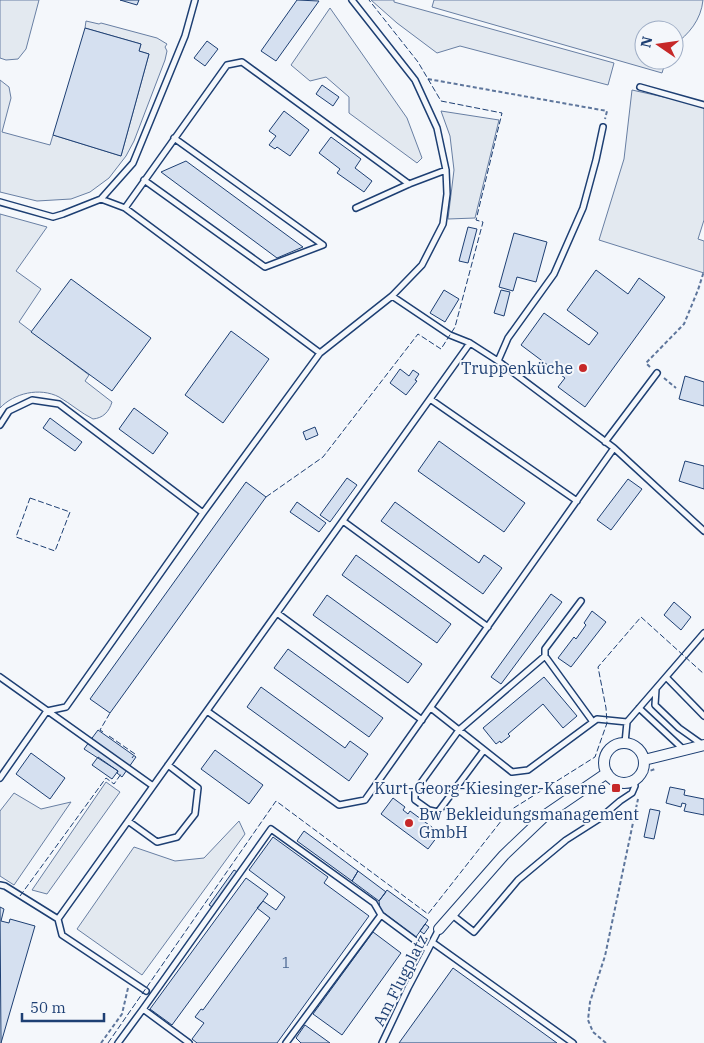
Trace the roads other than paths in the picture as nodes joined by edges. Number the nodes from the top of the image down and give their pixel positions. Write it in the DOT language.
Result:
graph roads {
  1 [pos="196,0"];
  2 [pos="352,0"];
  3 [pos="640,87"];
  4 [pos="704,105"];
  5 [pos="603,127"];
  6 [pos="174,138"];
  7 [pos="446,170"];
  8 [pos="144,180"];
  9 [pos="409,184"];
  10 [pos="102,199"];
  11 [pos="0,202"];
  12 [pos="125,208"];
  13 [pos="356,208"];
  14 [pos="392,296"];
  15 [pos="470,343"];
  16 [pos="320,353"];
  17 [pos="498,361"];
  18 [pos="657,373"];
  19 [pos="430,400"];
  20 [pos="0,425"];
  21 [pos="605,442"];
  22 [pos="614,448"];
  23 [pos="577,501"];
  24 [pos="203,514"];
  25 [pos="343,521"];
  26 [pos="704,531"];
  27 [pos="581,601"];
  28 [pos="277,613"];
  29 [pos="488,627"];
  30 [pos="704,633"];
  31 [pos="545,656"];
  32 [pos="666,676"];
  33 [pos="0,677"];
  34 [pos="656,689"];
  35 [pos="430,708"];
  36 [pos="639,708"];
  37 [pos="47,711"];
  38 [pos="207,711"];
  39 [pos="704,716"];
  40 [pos="422,720"];
  41 [pos="592,722"];
  42 [pos="627,722"];
  43 [pos="459,730"];
  44 [pos="625,743"];
  45 [pos="704,745"];
  46 [pos="484,750"];
  47 [pos="684,750"];
  48 [pos="644,760"];
  49 [pos="168,765"];
  50 [pos="607,773"];
  51 [pos="0,778"];
  52 [pos="634,783"];
  53 [pos="153,786"];
  54 [pos="128,821"];
  55 [pos="0,885"];
  56 [pos="451,914"];
  57 [pos="380,915"];
  58 [pos="58,919"];
  59 [pos="439,929"];
  60 [pos="432,942"];
  61 [pos="428,950"];
  62 [pos="146,991"];
  63 [pos="143,1009"];
  64 [pos="118,1043"];
  65 [pos="189,1043"];
  66 [pos="286,1043"];
  67 [pos="382,1043"];
  68 [pos="573,1043"];
  1 -- 10 [label="lane"];
  2 -- 7 [label="lane"];
  3 -- 4 [label="lane"];
  5 -- 17 [label="lane"];
  6 -- 8 [label="lane"];
  6 -- 8 [label="lane"];
  6 -- 9 [label="lane"];
  7 -- 9 [label="lane"];
  7 -- 14 [label="lane"];
  8 -- 12 [label="lane"];
  9 -- 13 [label="lane"];
  10 -- 11 [label="lane"];
  10 -- 12 [label="lane"];
  12 -- 16 [label="lane"];
  14 -- 15 [label="lane"];
  14 -- 16 [label="lane"];
  15 -- 17 [label="lane"];
  15 -- 19 [label="lane"];
  16 -- 24 [label="lane"];
  17 -- 21 [label="lane"];
  18 -- 21 [label="lane"];
  19 -- 23 [label="lane"];
  19 -- 25 [label="lane"];
  20 -- 24 [label="lane"];
  21 -- 22 [label="lane"];
  22 -- 23 [label="lane"];
  22 -- 26 [label="lane"];
  23 -- 29 [label="lane"];
  24 -- 37 [label="lane"];
  25 -- 28 [label="lane"];
  25 -- 29 [label="lane"];
  27 -- 31 [label="lane"];
  28 -- 38 [label="lane"];
  28 -- 40 [label="lane"];
  29 -- 35 [label="lane"];
  30 -- 32 [label="lane"];
  31 -- 41 [label="lane"];
  31 -- 43 [label="lane"];
  32 -- 34 [label="lane"];
  32 -- 39 [label="lane"];
  33 -- 37 [label="lane"];
  34 -- 36 [label="lane"];
  34 -- 45 [label="lane"];
  35 -- 40 [label="lane"];
  35 -- 43 [label="lane"];
  36 -- 42 [label="lane"];
  36 -- 47 [label="lane"];
  37 -- 51 [label="lane"];
  37 -- 53 [label="lane"];
  38 -- 40 [label="lane"];
  38 -- 49 [label="lane"];
  41 -- 42 [label="lane"];
  41 -- 46 [label="lane"];
  42 -- 44 [label="lane"];
  43 -- 46 [label="lane"];
  43 -- 46 [label="lane"];
  44 -- 48 [label="street"];
  44 -- 50 [label="street"];
  45 -- 47 [label="street"];
  47 -- 48 [label="street"];
  48 -- 52 [label="street"];
  49 -- 53 [label="lane"];
  49 -- 54 [label="lane"];
  50 -- 52 [label="street"];
  50 -- 56 [label="street"];
  52 -- 56 [label="lane"];
  53 -- 54 [label="lane"];
  54 -- 58 [label="lane"];
  55 -- 58 [label="lane"];
  56 -- 59 [label="street"];
  57 -- 61 [label="lane"];
  57 -- 63 [label="lane"];
  57 -- 66 [label="lane"];
  58 -- 62 [label="lane"];
  59 -- 60 [label="lane, Am Flugplatz"];
  60 -- 61 [label="lane, Am Flugplatz"];
  60 -- 68 [label="lane"];
  61 -- 67 [label="lane, Am Flugplatz"];
  63 -- 64 [label="lane"];
  63 -- 65 [label="lane"];
}
